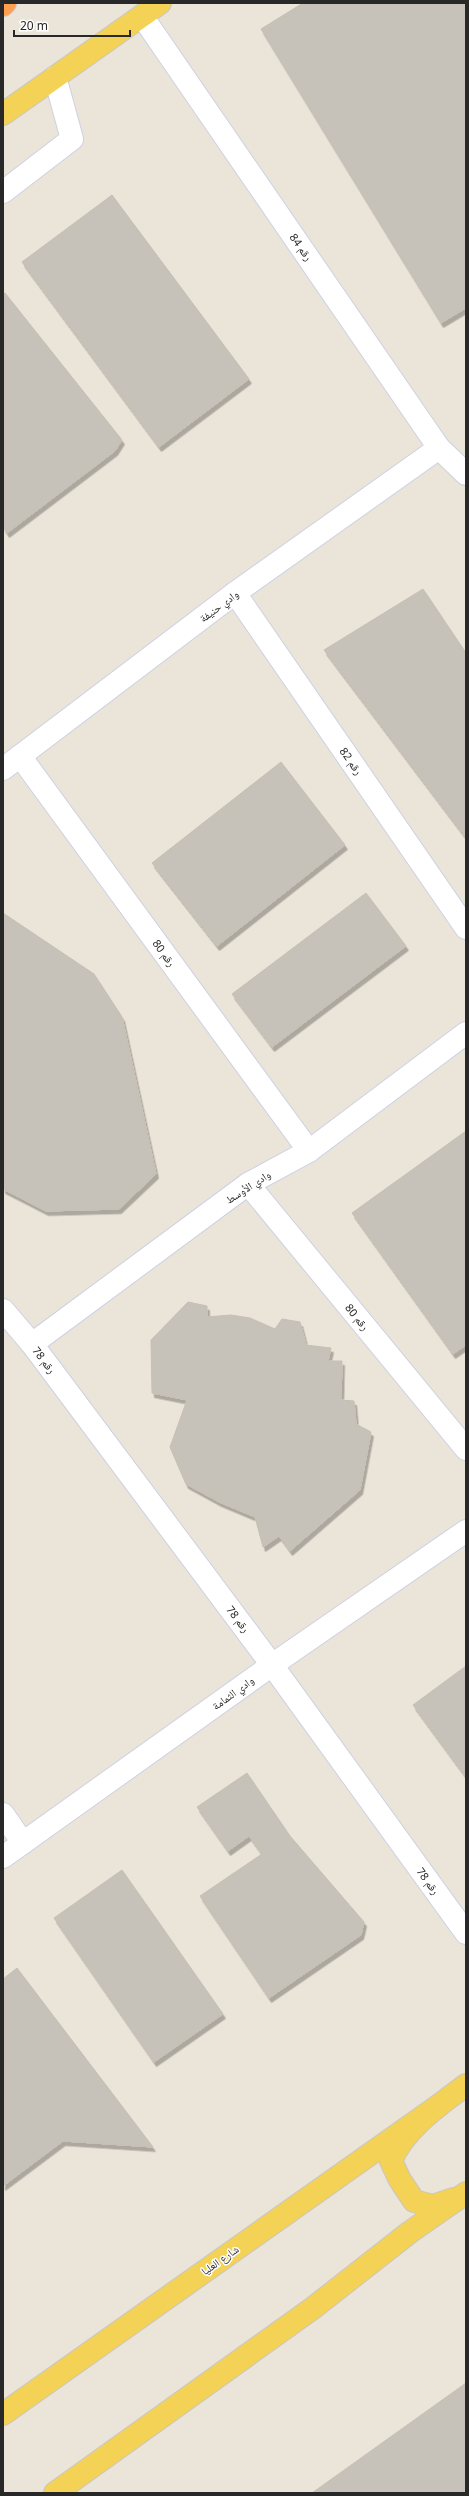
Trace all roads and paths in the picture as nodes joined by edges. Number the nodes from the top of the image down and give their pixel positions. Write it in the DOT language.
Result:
graph roads {
  1 [pos="6,3"];
  2 [pos="160,3"];
  3 [pos="3,5"];
  4 [pos="142,16"];
  5 [pos="55,77"];
  6 [pos="3,114"];
  7 [pos="3,192"];
  8 [pos="439,448"];
  9 [pos="466,474"];
  10 [pos="235,593"];
  11 [pos="12,762"];
  12 [pos="466,928"];
  13 [pos="465,1036"];
  14 [pos="308,1151"];
  15 [pos="248,1184"];
  16 [pos="3,1310"];
  17 [pos="32,1344"];
  18 [pos="466,1449"];
  19 [pos="466,1531"];
  20 [pos="272,1665"];
  21 [pos="3,1814"];
  22 [pos="24,1843"];
  23 [pos="3,1858"];
  24 [pos="466,1933"];
  25 [pos="466,2085"];
  26 [pos="438,2106"];
  27 [pos="464,2195"];
  28 [pos="3,2414"];
  29 [pos="55,2493"];
  1 -- 3 [label="highway"];
  2 -- 4 [label="main road"];
  4 -- 5 [label="main road"];
  4 -- 8 [label="street, رقم 84"];
  5 -- 6 [label="main road"];
  5 -- 7 [label="street"];
  8 -- 9 [label="street, رقم 84"];
  8 -- 10 [label="street, وادي حنيفة"];
  10 -- 11 [label="street, وادي حنيفة"];
  10 -- 12 [label="street, رقم 82"];
  11 -- 14 [label="street, رقم 80"];
  13 -- 14 [label="street, وادي الأوسط"];
  14 -- 15 [label="street, وادي الأوسط"];
  15 -- 17 [label="street, وادي الأوسط"];
  15 -- 18 [label="street, رقم 80"];
  16 -- 17 [label="street, رقم 78"];
  17 -- 20 [label="street, رقم 78"];
  19 -- 20 [label="street, وادي الثمامة"];
  20 -- 22 [label="street, وادي الثمامة"];
  20 -- 24 [label="street, رقم 78"];
  21 -- 22 [label="street"];
  22 -- 23 [label="street, وادي الثمامة"];
  25 -- 26 [label="main road, شارع العليا"];
  26 -- 27 [label="main road, شارع العليا"];
  26 -- 28 [label="main road, شارع العليا"];
  27 -- 29 [label="main road"];
}
